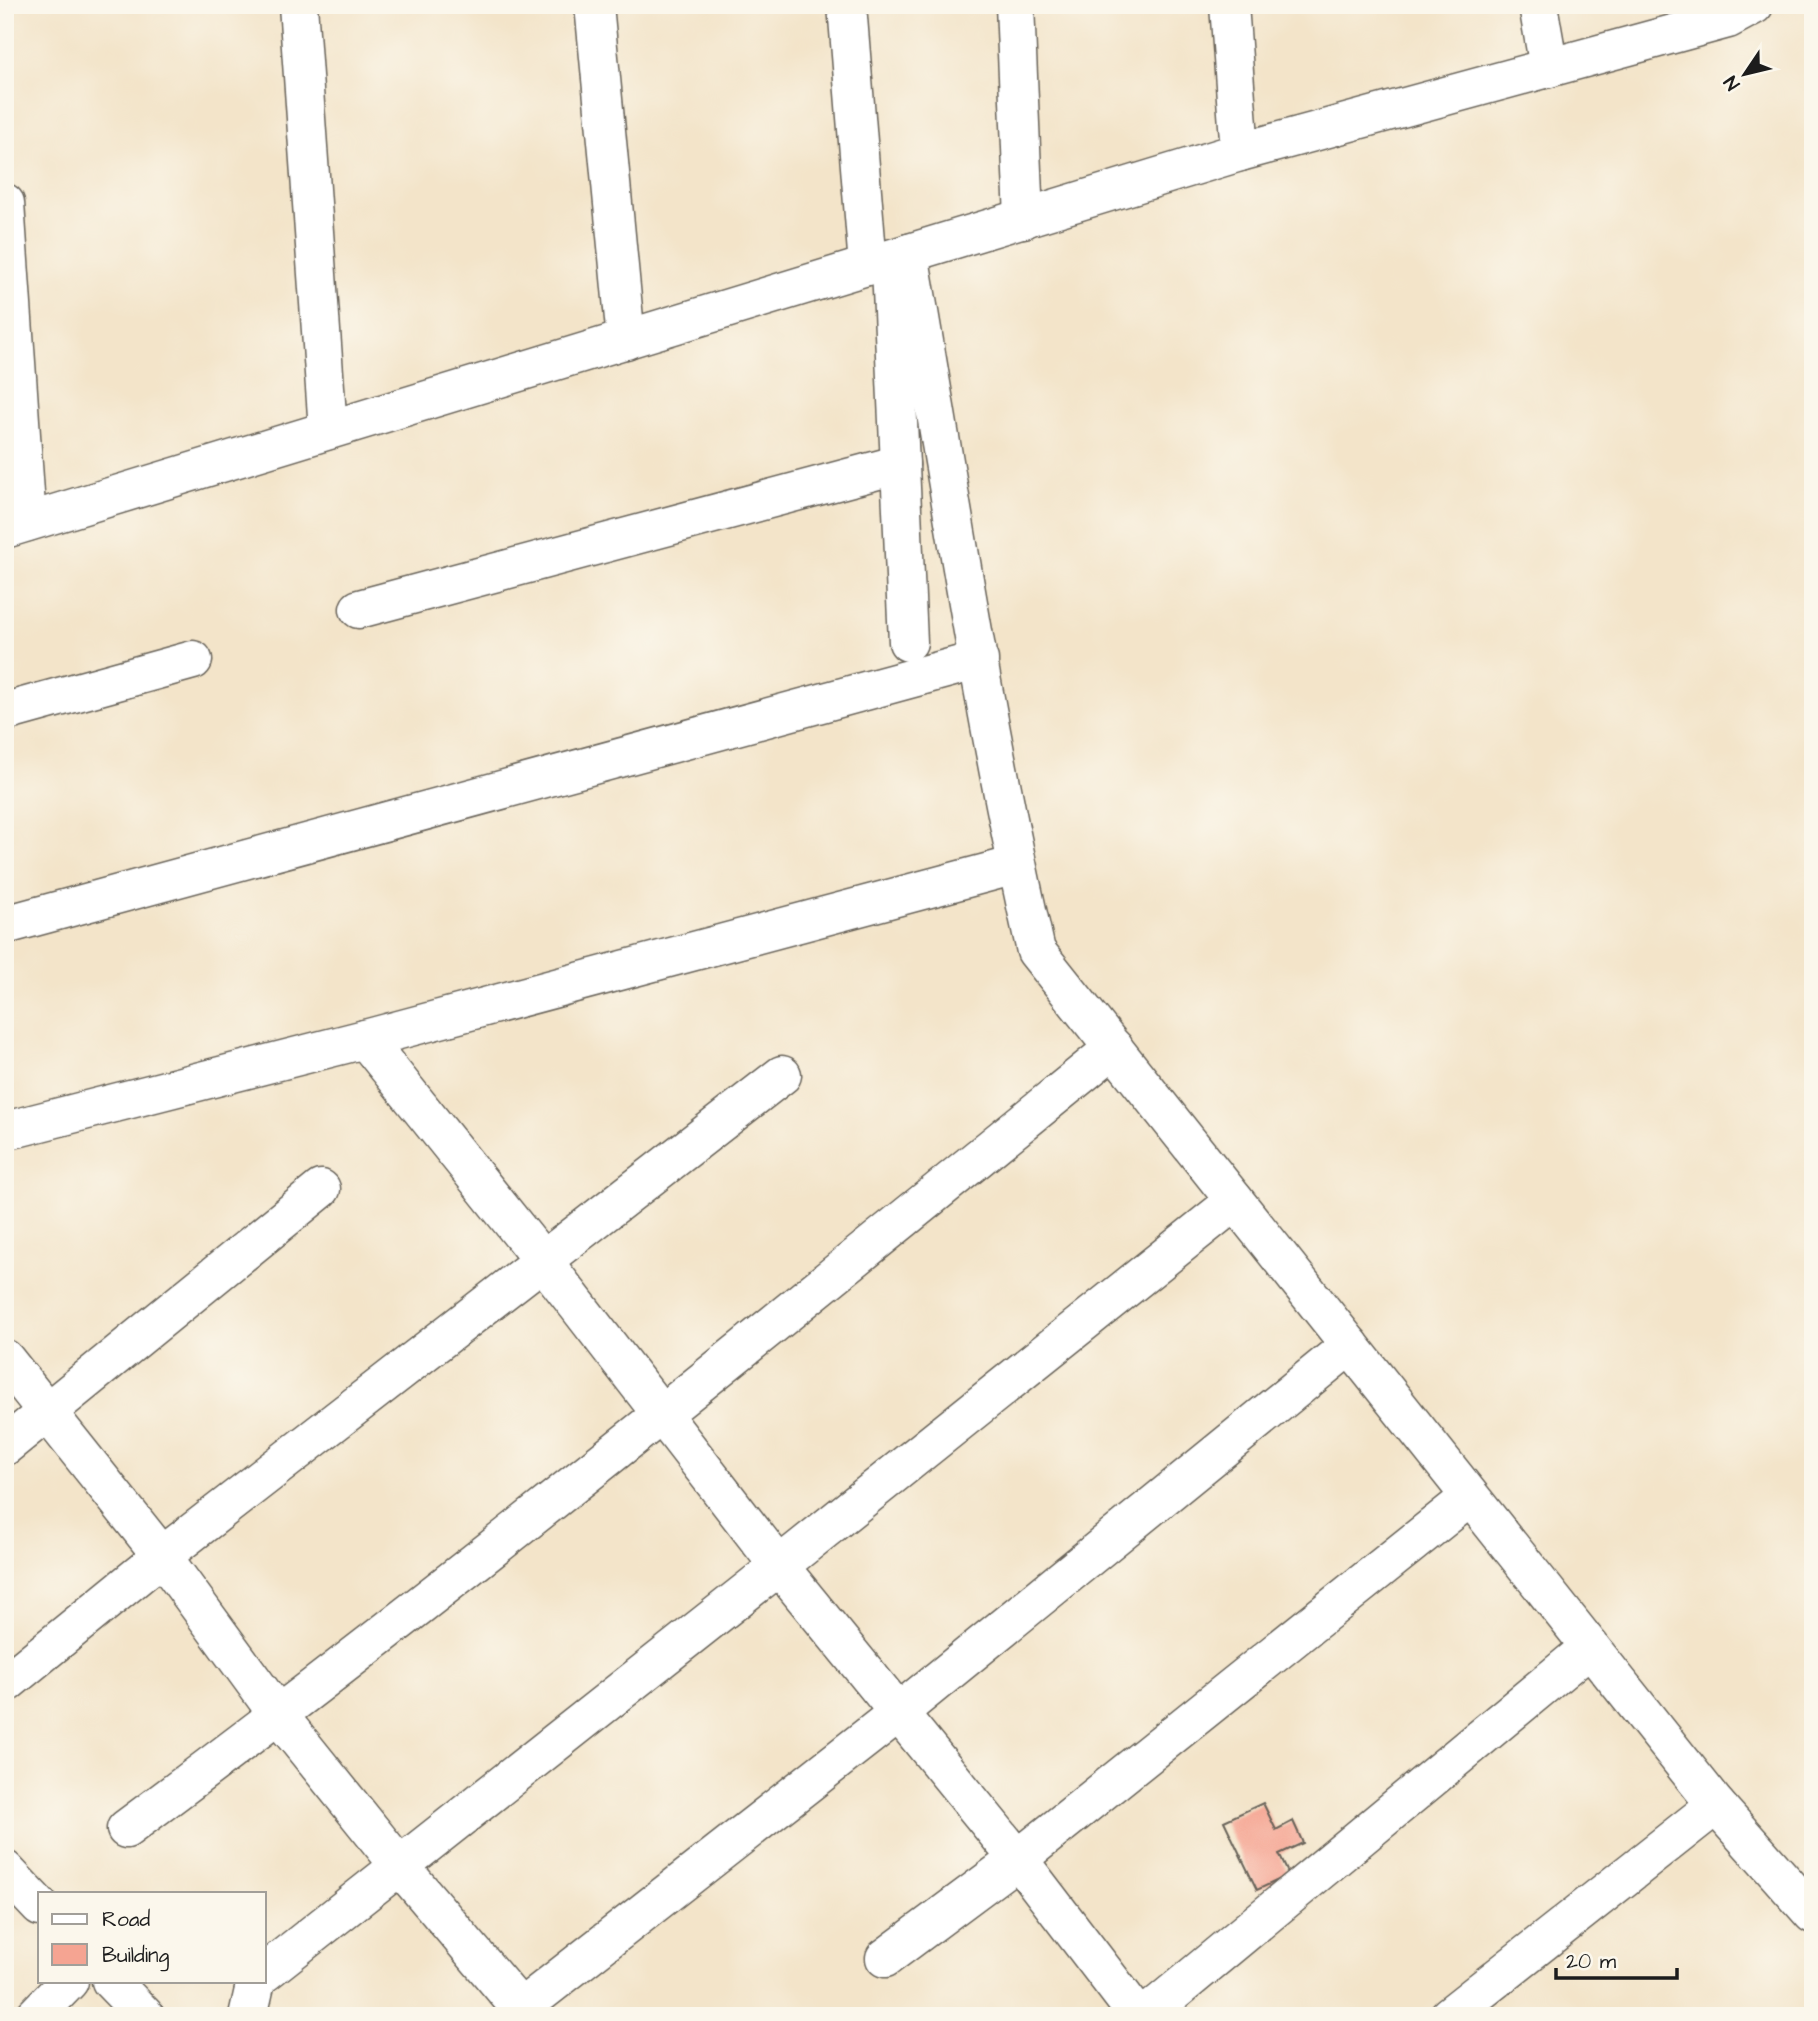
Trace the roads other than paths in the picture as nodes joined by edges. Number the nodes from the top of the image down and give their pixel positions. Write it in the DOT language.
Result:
graph roads {
  1 [pos="298,5"];
  2 [pos="594,5"];
  3 [pos="847,5"];
  4 [pos="1015,5"];
  5 [pos="1229,5"];
  6 [pos="1538,5"];
  7 [pos="1754,5"];
  8 [pos="1549,68"];
  9 [pos="1240,152"];
  10 [pos="5,204"];
  11 [pos="1024,219"];
  12 [pos="890,259"];
  13 [pos="626,340"];
  14 [pos="328,430"];
  15 [pos="900,464"];
  16 [pos="16,526"];
  17 [pos="359,609"];
  18 [pos="908,642"];
  19 [pos="193,660"];
  20 [pos="979,660"];
  21 [pos="5,712"];
  22 [pos="1016,865"];
  23 [pos="5,925"];
  24 [pos="365,1039"];
  25 [pos="1114,1048"];
  26 [pos="782,1075"];
  27 [pos="5,1131"];
  28 [pos="321,1189"];
  29 [pos="1235,1201"];
  30 [pos="543,1261"];
  31 [pos="1350,1345"];
  32 [pos="5,1359"];
  33 [pos="48,1414"];
  34 [pos="663,1415"];
  35 [pos="5,1447"];
  36 [pos="1470,1497"];
  37 [pos="162,1556"];
  38 [pos="779,1566"];
  39 [pos="1590,1647"];
  40 [pos="5,1684"];
  41 [pos="898,1713"];
  42 [pos="279,1716"];
  43 [pos="1716,1805"];
  44 [pos="127,1829"];
  45 [pos="1018,1860"];
  46 [pos="399,1865"];
  47 [pos="5,1870"];
  48 [pos="38,1905"];
  49 [pos="1813,1914"];
  50 [pos="885,1958"];
  51 [pos="266,1971"];
  52 [pos="68,1982"];
  53 [pos="112,1982"];
  54 [pos="256,1982"];
  55 [pos="524,2012"];
  56 [pos="35,2016"];
  57 [pos="145,2016"];
  58 [pos="248,2016"];
  59 [pos="1138,2016"];
  60 [pos="1145,2016"];
  61 [pos="1449,2016"];
  1 -- 14 [label="street"];
  2 -- 13 [label="street"];
  3 -- 12 [label="street"];
  4 -- 11 [label="street"];
  5 -- 9 [label="street"];
  6 -- 8 [label="street"];
  7 -- 8 [label="street"];
  8 -- 9 [label="street"];
  9 -- 11 [label="street"];
  10 -- 16 [label="street"];
  11 -- 12 [label="street"];
  12 -- 13 [label="street"];
  12 -- 15 [label="street"];
  12 -- 20 [label="street"];
  13 -- 14 [label="street"];
  14 -- 16 [label="street"];
  15 -- 17 [label="street"];
  15 -- 18 [label="street"];
  19 -- 21 [label="street"];
  20 -- 22 [label="street"];
  20 -- 23 [label="street"];
  22 -- 24 [label="street"];
  22 -- 25 [label="street"];
  24 -- 27 [label="street"];
  24 -- 30 [label="street"];
  25 -- 29 [label="street"];
  25 -- 34 [label="street"];
  26 -- 30 [label="street"];
  28 -- 33 [label="street"];
  29 -- 31 [label="street"];
  29 -- 38 [label="street"];
  30 -- 34 [label="street"];
  30 -- 37 [label="street"];
  31 -- 36 [label="street"];
  31 -- 41 [label="street"];
  32 -- 33 [label="street"];
  33 -- 35 [label="street"];
  33 -- 37 [label="street"];
  34 -- 38 [label="street"];
  34 -- 42 [label="street"];
  36 -- 39 [label="street"];
  36 -- 45 [label="street"];
  37 -- 40 [label="street"];
  37 -- 42 [label="street"];
  38 -- 41 [label="street"];
  38 -- 46 [label="street"];
  39 -- 43 [label="street"];
  39 -- 60 [label="street"];
  41 -- 45 [label="street"];
  41 -- 55 [label="street"];
  42 -- 44 [label="street"];
  42 -- 46 [label="street"];
  43 -- 49 [label="street"];
  43 -- 61 [label="street"];
  45 -- 50 [label="street"];
  45 -- 59 [label="street"];
  46 -- 51 [label="street"];
  46 -- 55 [label="street"];
  47 -- 48 [label="street"];
  52 -- 56 [label="street"];
  53 -- 57 [label="street"];
  54 -- 58 [label="street"];
}
